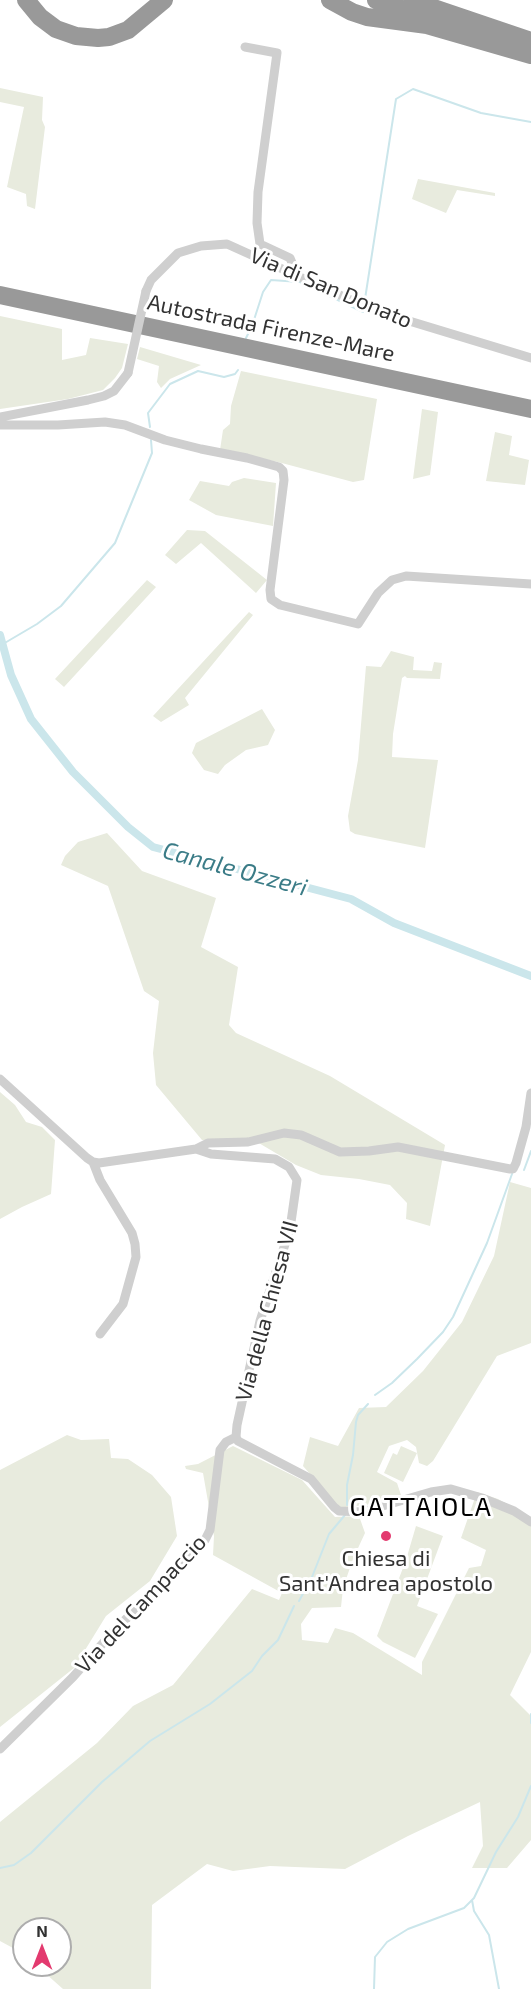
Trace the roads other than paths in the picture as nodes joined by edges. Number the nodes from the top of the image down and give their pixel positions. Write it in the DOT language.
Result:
graph roads {
  1 [pos="26,0"];
  2 [pos="38,0"];
  3 [pos="144,0"];
  4 [pos="164,0"];
  5 [pos="330,0"];
  6 [pos="376,0"];
  7 [pos="409,0"];
  8 [pos="531,41"];
  9 [pos="245,46"];
  10 [pos="531,55"];
  11 [pos="297,275"];
  12 [pos="0,295"];
  13 [pos="0,306"];
  14 [pos="531,358"];
  15 [pos="531,409"];
  16 [pos="0,417"];
  17 [pos="531,420"];
  18 [pos="0,424"];
  19 [pos="531,584"];
  20 [pos="0,1079"];
  21 [pos="531,1093"];
  22 [pos="196,1149"];
  23 [pos="93,1162"];
  24 [pos="100,1334"];
  25 [pos="236,1437"];
  26 [pos="531,1522"];
  27 [pos="0,1749"];
  1 -- 4 [label="highway"];
  2 -- 3 [label="highway"];
  5 -- 10 [label="highway"];
  6 -- 10 [label="highway"];
  7 -- 8 [label="highway"];
  9 -- 11 [label="street"];
  11 -- 14 [label="street, Via di San Donato"];
  11 -- 16 [label="street, Via di San Donato, bridge"];
  12 -- 15 [label="highway, Autostrada Firenze-Mare"];
  13 -- 17 [label="highway, Autostrada Firenze-Mare"];
  18 -- 19 [label="street"];
  20 -- 23 [label="street"];
  21 -- 22 [label="street"];
  22 -- 23 [label="street"];
  22 -- 25 [label="street, Via della Chiesa VII"];
  23 -- 24 [label="street"];
  25 -- 26 [label="street"];
  25 -- 27 [label="street, Via del Campaccio"];
}
